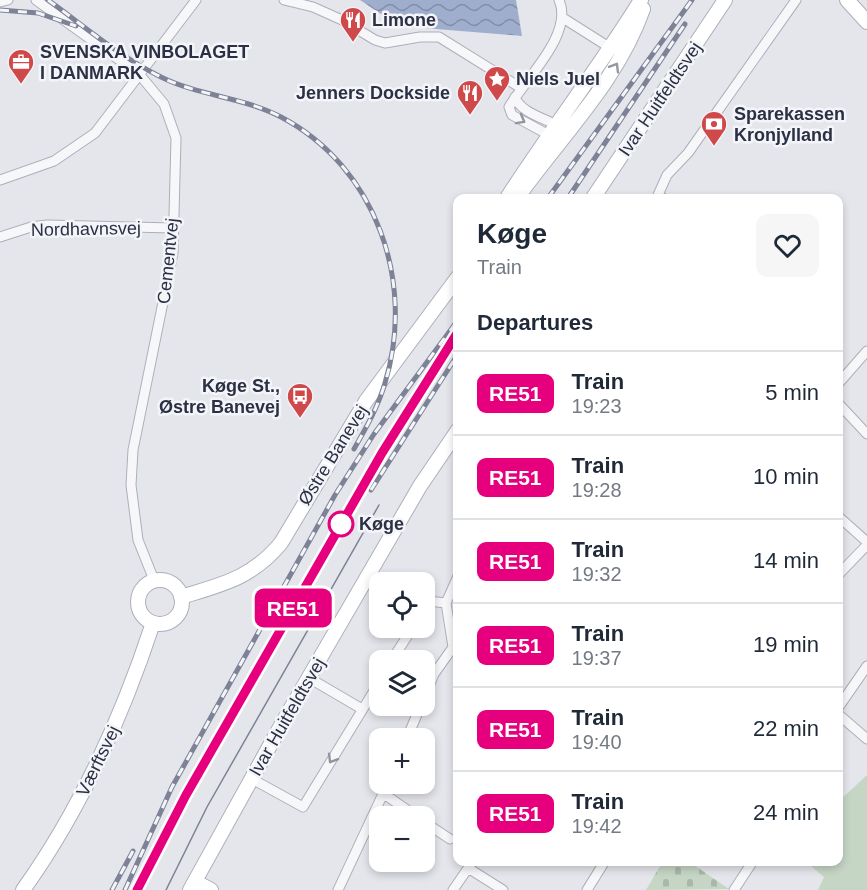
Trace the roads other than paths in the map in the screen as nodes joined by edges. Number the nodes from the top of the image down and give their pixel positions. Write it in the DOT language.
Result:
graph roads {
  1 [pos="8,0"];
  2 [pos="36,0"];
  3 [pos="195,0"];
  4 [pos="284,0"];
  5 [pos="559,0"];
  6 [pos="642,0"];
  7 [pos="646,0"];
  8 [pos="725,0"];
  9 [pos="796,0"];
  10 [pos="847,0"];
  11 [pos="0,2"];
  12 [pos="563,18"];
  13 [pos="867,22"];
  14 [pos="612,49"];
  15 [pos="139,74"];
  16 [pos="521,88"];
  17 [pos="558,133"];
  18 [pos="0,180"];
  19 [pos="510,194"];
  20 [pos="520,194"];
  21 [pos="596,194"];
  22 [pos="660,194"];
  23 [pos="173,228"];
  24 [pos="0,237"];
  25 [pos="453,284"];
  26 [pos="867,351"];
  27 [pos="843,378"];
  28 [pos="843,408"];
  29 [pos="867,434"];
  30 [pos="453,437"];
  31 [pos="843,521"];
  32 [pos="867,544"];
  33 [pos="843,570"];
  34 [pos="154,580"];
  35 [pos="453,586"];
  36 [pos="181,597"];
  37 [pos="435,602"];
  38 [pos="446,603"];
  39 [pos="153,623"];
  40 [pos="453,635"];
  41 [pos="453,647"];
  42 [pos="867,666"];
  43 [pos="435,673"];
  44 [pos="309,678"];
  45 [pos="369,698"];
  46 [pos="843,701"];
  47 [pos="362,709"];
  48 [pos="843,718"];
  49 [pos="867,739"];
  50 [pos="252,779"];
  51 [pos="384,794"];
  52 [pos="401,806"];
  53 [pos="435,829"];
  54 [pos="450,839"];
  55 [pos="470,866"];
  56 [pos="472,866"];
  57 [pos="602,866"];
  58 [pos="750,866"];
  59 [pos="193,887"];
  60 [pos="22,890"];
  61 [pos="211,890"];
  62 [pos="338,890"];
  63 [pos="453,890"];
  64 [pos="503,890"];
  65 [pos="587,890"];
  66 [pos="734,890"];
  1 -- 11 [label="street"];
  2 -- 15 [label="street, Cementvej"];
  3 -- 15 [label="street"];
  4 -- 16 [label="street"];
  5 -- 12 [label="street"];
  6 -- 14 [label="street"];
  17 -- 7 [label="street, one-way"];
  8 -- 21 [label="street, Ivar Huitfeldtsvej"];
  9 -- 22 [label="street"];
  10 -- 13 [label="street"];
  12 -- 14 [label="street"];
  12 -- 16 [label="street"];
  14 -- 17 [label="street"];
  15 -- 18 [label="street"];
  15 -- 23 [label="street, Cementvej"];
  16 -- 17 [label="street"];
  17 -- 19 [label="street"];
  17 -- 20 [label="street"];
  23 -- 24 [label="street, Nordhavnsvej"];
  23 -- 34 [label="street, Cementvej"];
  25 -- 36 [label="street, Østre Banevej"];
  26 -- 27 [label="street"];
  28 -- 29 [label="street"];
  30 -- 44 [label="street, Ivar Huitfeldtsvej"];
  31 -- 32 [label="street"];
  32 -- 33 [label="street"];
  34 -- 36 [label="street"];
  34 -- 39 [label="street"];
  35 -- 38 [label="street"];
  36 -- 39 [label="street"];
  37 -- 38 [label="street"];
  38 -- 40 [label="street"];
  39 -- 60 [label="street, Værftsvej"];
  41 -- 43 [label="street"];
  42 -- 46 [label="street"];
  44 -- 47 [label="street"];
  44 -- 50 [label="street, Ivar Huitfeldtsvej"];
  45 -- 47 [label="street"];
  47 -- 50 [label="street, one-way"];
  48 -- 49 [label="street"];
  50 -- 59 [label="street, Ivar Huitfeldtsvej"];
  51 -- 52 [label="street"];
  51 -- 62 [label="street"];
  53 -- 54 [label="street"];
  55 -- 63 [label="street"];
  56 -- 64 [label="street"];
  57 -- 65 [label="street"];
  58 -- 66 [label="street"];
  59 -- 61 [label="street"];
}
